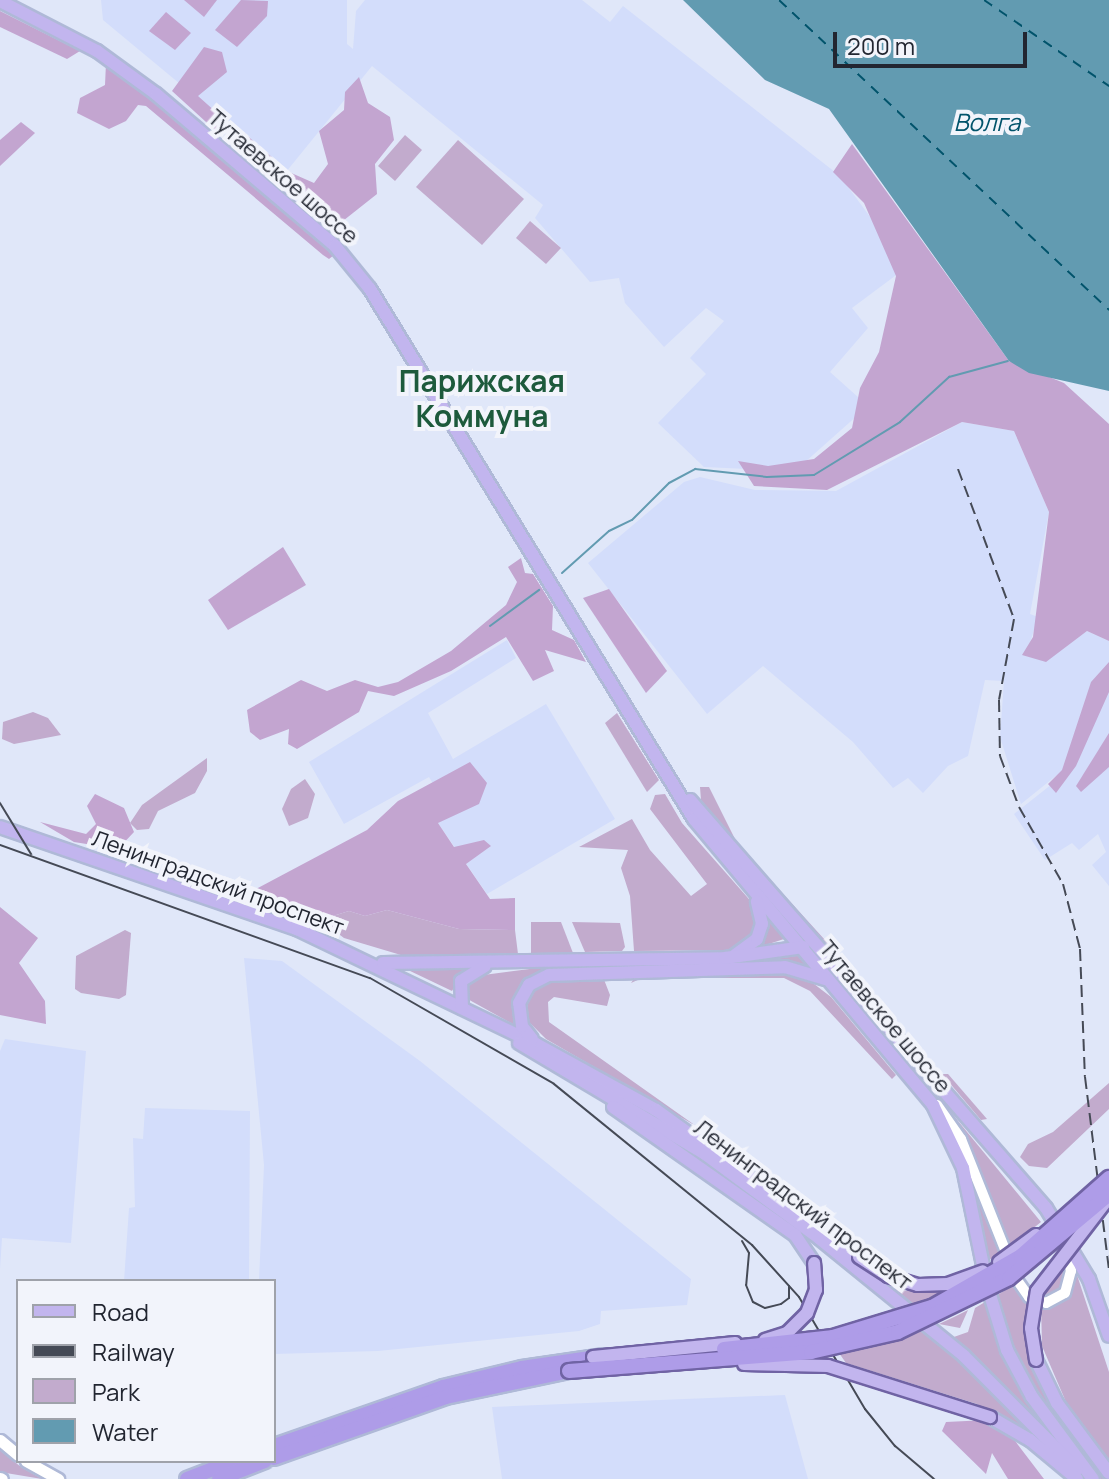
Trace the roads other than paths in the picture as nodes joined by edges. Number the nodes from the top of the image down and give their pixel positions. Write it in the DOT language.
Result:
graph roads {
  1 [pos="0,1"];
  2 [pos="684,796"];
  3 [pos="0,827"];
  4 [pos="755,896"];
  5 [pos="799,946"];
  6 [pos="725,958"];
  7 [pos="826,959"];
  8 [pos="368,961"];
  9 [pos="490,964"];
  10 [pos="622,965"];
  11 [pos="560,967"];
  12 [pos="828,980"];
  13 [pos="462,1008"];
  14 [pos="536,1044"];
  15 [pos="545,1059"];
  16 [pos="925,1091"];
  17 [pos="1109,1178"];
  18 [pos="1109,1196"];
  19 [pos="1088,1199"];
  20 [pos="1055,1220"];
  21 [pos="1109,1336"];
  22 [pos="593,1357"];
  23 [pos="569,1371"];
  24 [pos="0,1440"];
  25 [pos="16,1453"];
  26 [pos="276,1455"];
  27 [pos="276,1455"];
  28 [pos="30,1463"];
  29 [pos="231,1463"];
  30 [pos="252,1463"];
  31 [pos="263,1463"];
  32 [pos="1109,1473"];
  33 [pos="214,1475"];
  34 [pos="58,1479"];
  35 [pos="177,1479"];
  36 [pos="187,1479"];
  37 [pos="237,1479"];
  38 [pos="1077,1479"];
  39 [pos="1085,1479"];
  40 [pos="1093,1479"];
  1 -- 2 [label="main road, Тутаевское шоссе"];
  2 -- 4 [label="main road, Тутаевское шоссе"];
  2 -- 7 [label="main road, Тутаевское шоссе"];
  3 -- 8 [label="main road, Ленинградский проспект"];
  4 -- 5 [label="main road, Тутаевское шоссе"];
  4 -- 6 [label="main road"];
  5 -- 6 [label="main road"];
  5 -- 7 [label="main road"];
  5 -- 12 [label="main road, Тутаевское шоссе"];
  6 -- 10 [label="main road"];
  7 -- 20 [label="main road, Тутаевское шоссе"];
  8 -- 9 [label="main road"];
  8 -- 13 [label="main road, Ленинградский проспект"];
  9 -- 11 [label="main road"];
  9 -- 13 [label="main road"];
  10 -- 11 [label="main road"];
  10 -- 12 [label="main road"];
  11 -- 14 [label="main road"];
  12 -- 16 [label="main road, Тутаевское шоссе"];
  13 -- 14 [label="main road, Ленинградский проспект"];
  13 -- 15 [label="main road, Ленинградский проспект"];
  14 -- 19 [label="main road, Ленинградский проспект, bridge"];
  15 -- 22 [label="main road, bridge"];
  15 -- 39 [label="main road, Ленинградский проспект"];
  16 -- 20 [label="street"];
  16 -- 40 [label="main road, Тутаевское шоссе"];
  17 -- 19 [label="highway, bridge"];
  18 -- 23 [label="highway, bridge"];
  18 -- 32 [label="main road, bridge"];
  19 -- 22 [label="highway, bridge"];
  20 -- 21 [label="main road, Тутаевское шоссе"];
  22 -- 27 [label="highway"];
  23 -- 26 [label="highway"];
  23 -- 38 [label="main road, bridge"];
  24 -- 25 [label="main road"];
  28 -- 34 [label="main road"];
  29 -- 33 [label="highway"];
  30 -- 33 [label="highway"];
  31 -- 37 [label="main road"];
  33 -- 35 [label="main road"];
  33 -- 36 [label="highway"];
}
